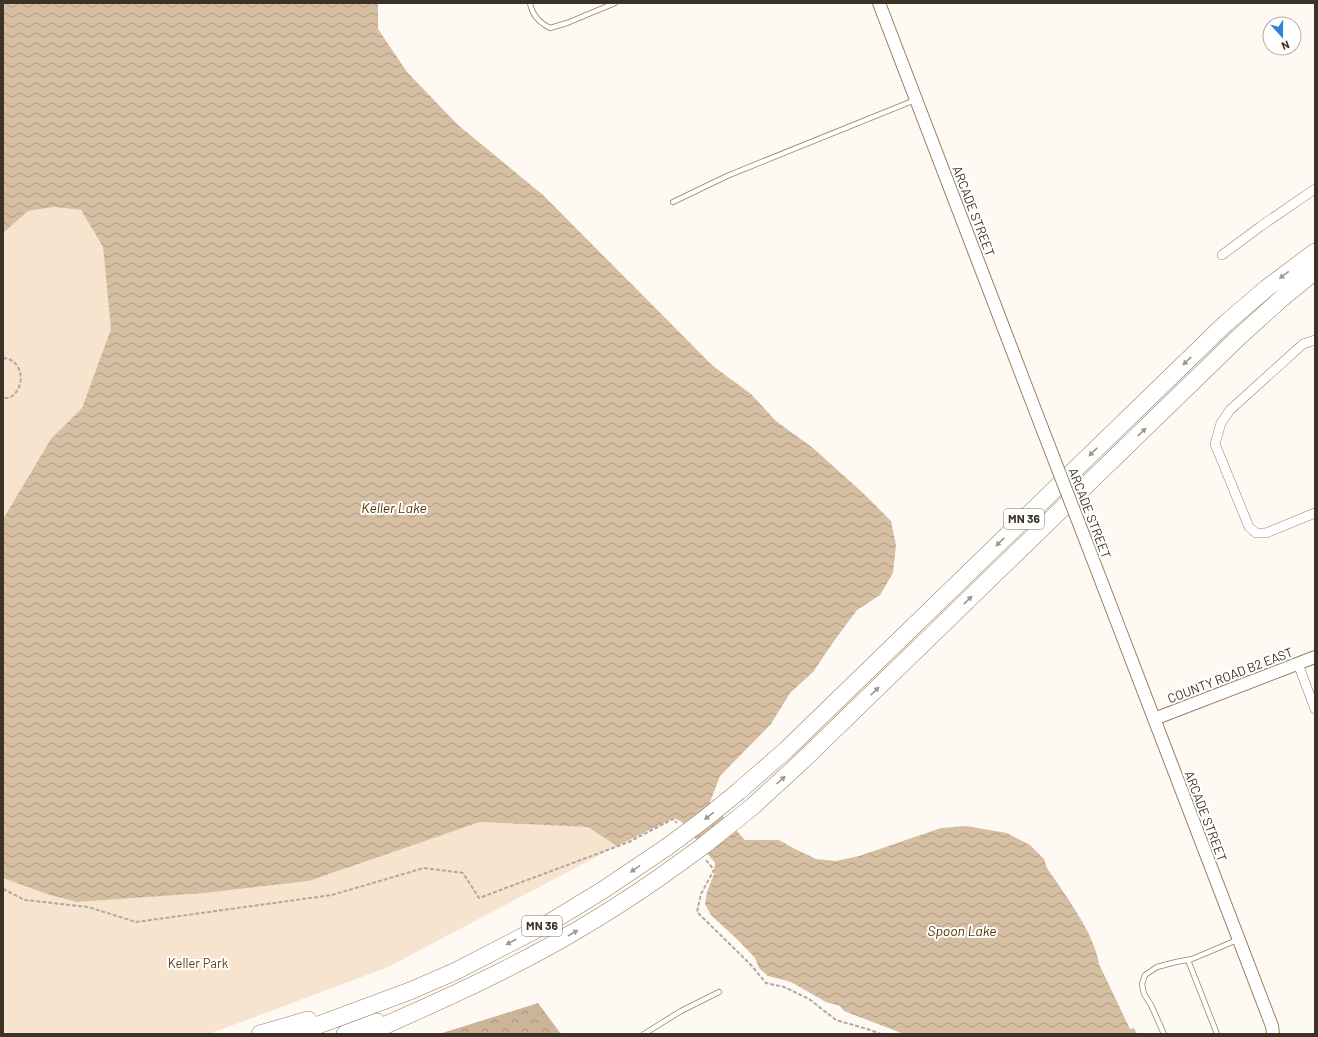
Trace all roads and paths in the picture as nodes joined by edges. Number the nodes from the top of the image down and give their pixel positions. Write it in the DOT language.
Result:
graph roads {
  1 [pos="530,3"];
  2 [pos="615,3"];
  3 [pos="879,3"];
  4 [pos="916,100"];
  5 [pos="1315,189"];
  6 [pos="673,202"];
  7 [pos="1315,252"];
  8 [pos="1222,254"];
  9 [pos="1315,271"];
  10 [pos="1315,340"];
  11 [pos="3,358"];
  12 [pos="3,398"];
  13 [pos="1315,514"];
  14 [pos="1315,658"];
  15 [pos="1298,664"];
  16 [pos="1315,709"];
  17 [pos="1154,719"];
  18 [pos="678,824"];
  19 [pos="714,870"];
  20 [pos="3,889"];
  21 [pos="1239,939"];
  22 [pos="1188,960"];
  23 [pos="489,978"];
  24 [pos="410,991"];
  25 [pos="720,992"];
  26 [pos="260,1034"];
  27 [pos="294,1034"];
  28 [pos="345,1034"];
  29 [pos="366,1034"];
  30 [pos="644,1034"];
  31 [pos="881,1034"];
  32 [pos="1164,1034"];
  33 [pos="1217,1034"];
  34 [pos="1273,1034"];
  1 -- 2 [label="lane"];
  3 -- 4 [label="street, ARCADE STREET"];
  4 -- 6 [label="lane"];
  4 -- 17 [label="street, ARCADE STREET, bridge"];
  5 -- 8 [label="street"];
  7 -- 24 [label="highway, MN 36, one-way, bridge"];
  23 -- 9 [label="highway, MN 36, one-way, bridge"];
  10 -- 13 [label="street"];
  11 -- 12 [label="path"];
  14 -- 15 [label="street, COUNTY ROAD B2 EAST"];
  15 -- 16 [label="street"];
  15 -- 17 [label="street, COUNTY ROAD B2 EAST"];
  17 -- 21 [label="street, ARCADE STREET"];
  18 -- 20 [label="path"];
  19 -- 31 [label="path"];
  21 -- 22 [label="lane"];
  21 -- 34 [label="street, ARCADE STREET"];
  22 -- 32 [label="lane"];
  22 -- 33 [label="lane"];
  23 -- 28 [label="highway, MN 36"];
  23 -- 29 [label="highway"];
  24 -- 26 [label="highway"];
  24 -- 27 [label="highway, MN 36"];
  25 -- 30 [label="lane"];
}
